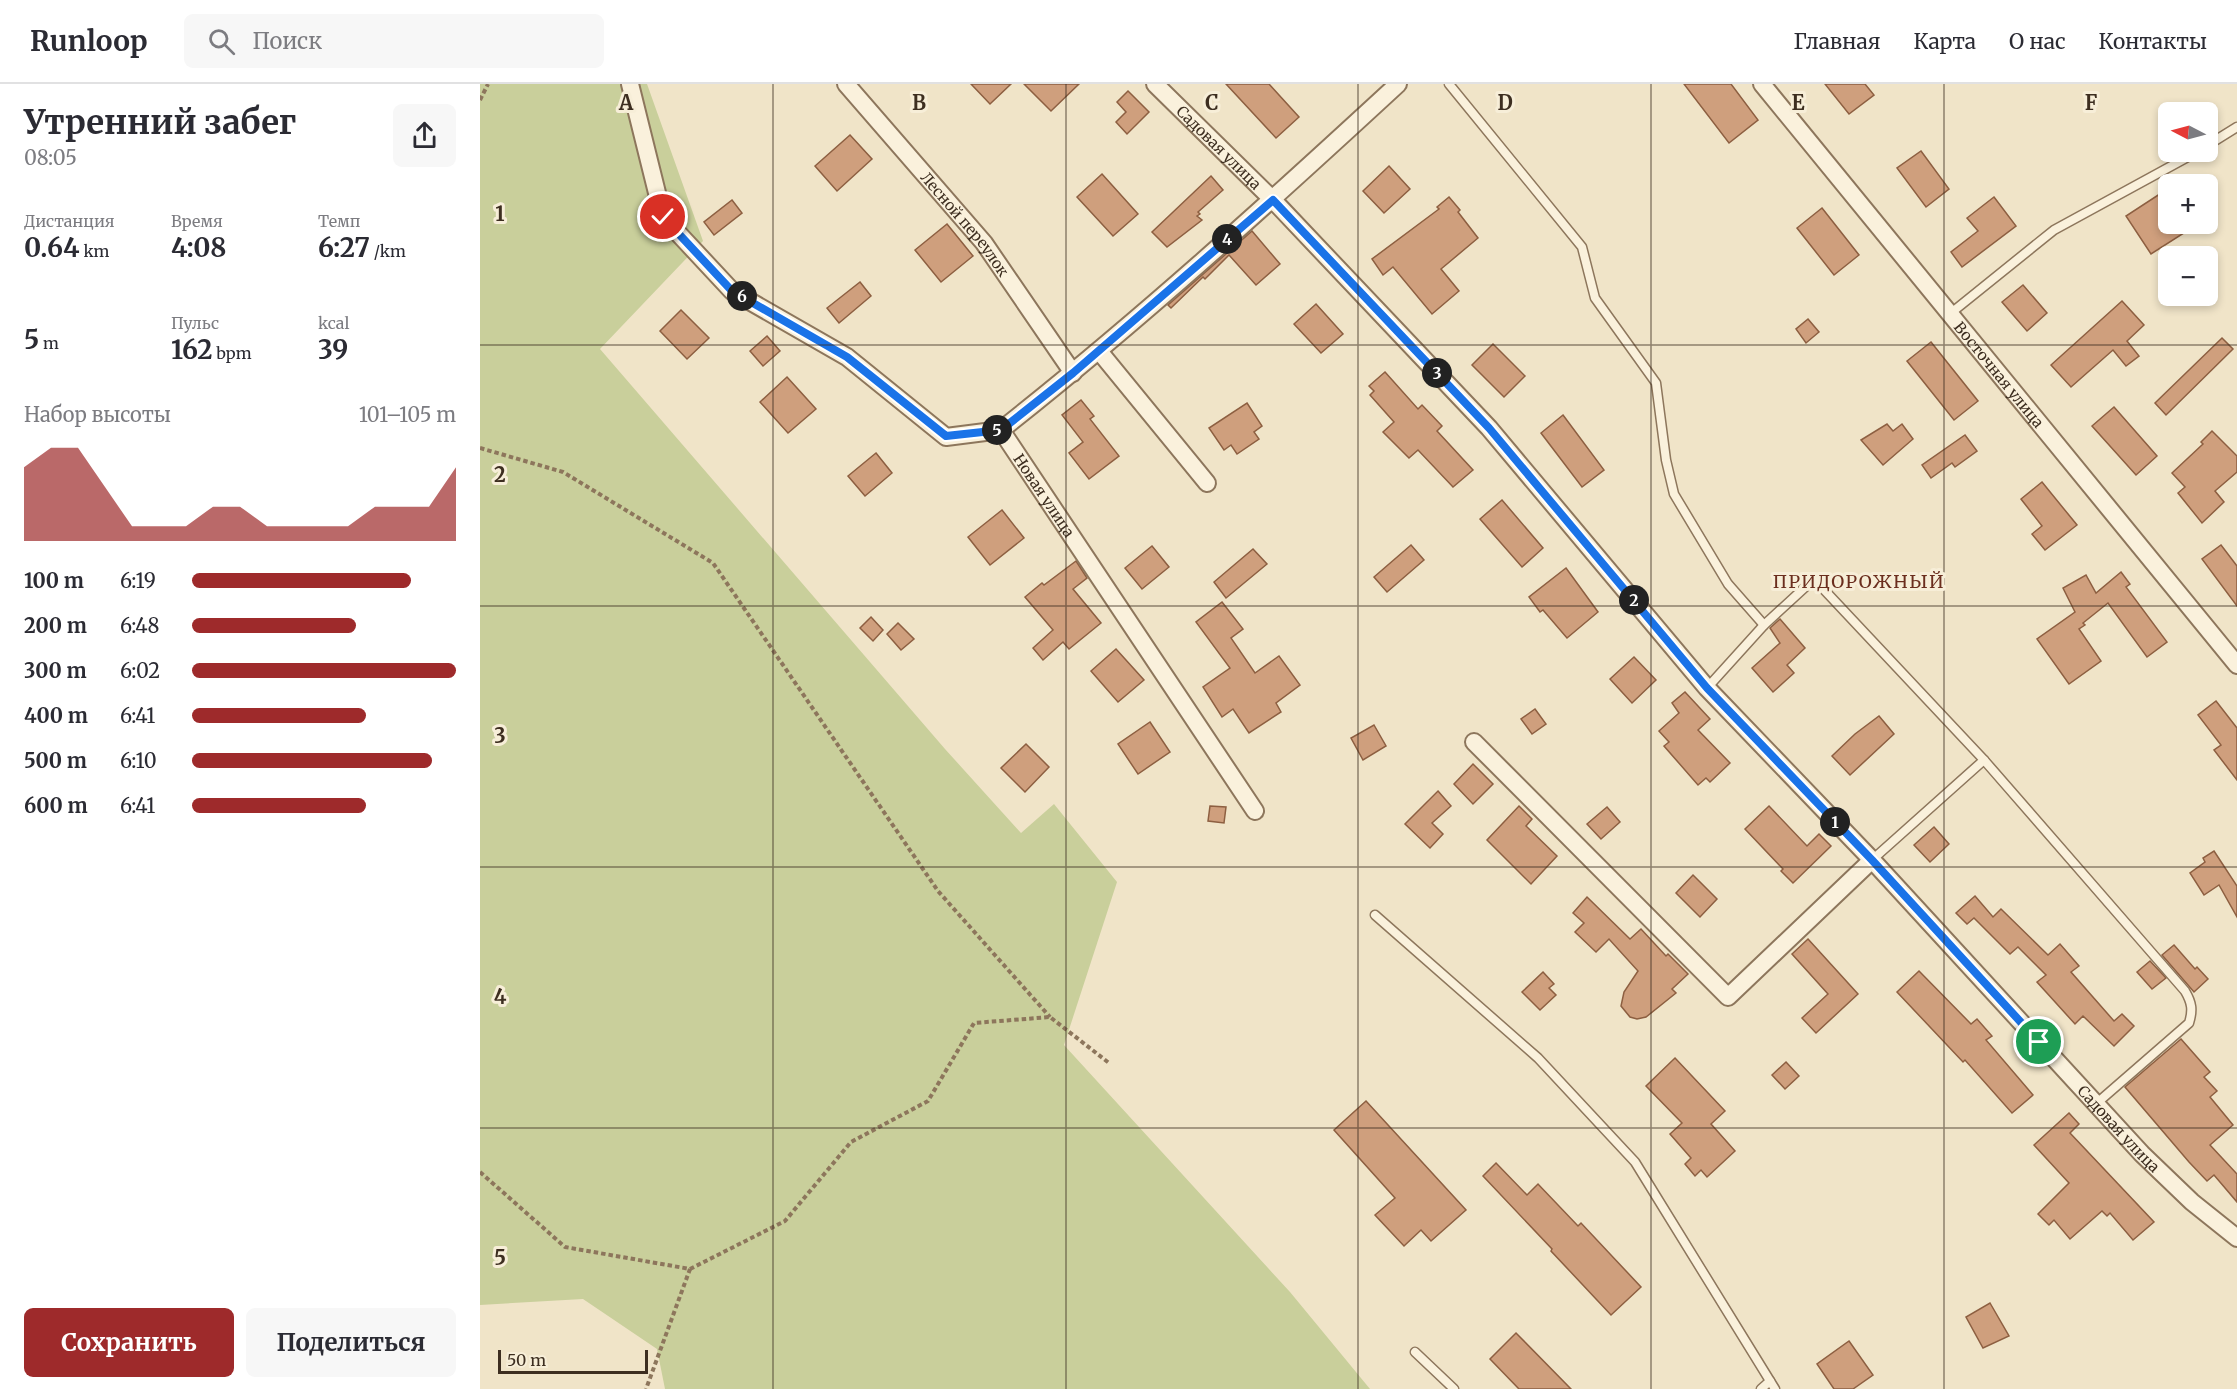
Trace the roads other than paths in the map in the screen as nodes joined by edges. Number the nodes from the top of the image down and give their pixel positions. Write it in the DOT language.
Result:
graph roads {
  1 [pos="630,84"];
  2 [pos="846,84"];
  3 [pos="1155,84"];
  4 [pos="1398,84"];
  5 [pos="1449,84"];
  6 [pos="1762,84"];
  7 [pos="2237,127"];
  8 [pos="2218,139"];
  9 [pos="2179,162"];
  10 [pos="1273,200"];
  11 [pos="1951,313"];
  12 [pos="1099,351"];
  13 [pos="1073,373"];
  14 [pos="1001,430"];
  15 [pos="1207,483"];
  16 [pos="1764,625"];
  17 [pos="2237,665"];
  18 [pos="1707,688"];
  19 [pos="1474,742"];
  20 [pos="1984,760"];
  21 [pos="1255,811"];
  22 [pos="1872,860"];
  23 [pos="1375,915"];
  24 [pos="2097,1102"];
  25 [pos="2237,1238"];
  26 [pos="1415,1352"];
  27 [pos="1770,1381"];
  28 [pos="1454,1389"];
  29 [pos="1761,1389"];
  30 [pos="1775,1389"];
  1 -- 14 [label="street"];
  2 -- 13 [label="street, Лесной переулок"];
  3 -- 10 [label="street, Садовая улица"];
  4 -- 10 [label="street"];
  5 -- 16 [label="lane"];
  6 -- 11 [label="street, Восточная улица"];
  7 -- 8 [label="lane"];
  9 -- 11 [label="lane"];
  10 -- 12 [label="street"];
  10 -- 18 [label="street, Садовая улица"];
  11 -- 17 [label="street, Восточная улица"];
  12 -- 13 [label="street"];
  12 -- 15 [label="street"];
  13 -- 14 [label="street"];
  14 -- 21 [label="street, Новая улица"];
  16 -- 18 [label="lane"];
  16 -- 20 [label="lane"];
  18 -- 22 [label="street, Садовая улица"];
  19 -- 22 [label="street"];
  20 -- 22 [label="lane"];
  20 -- 24 [label="lane"];
  22 -- 24 [label="street, Садовая улица"];
  23 -- 27 [label="lane"];
  24 -- 25 [label="street, Садовая улица"];
  26 -- 28 [label="lane"];
  27 -- 29 [label="lane"];
  27 -- 30 [label="lane"];
}
